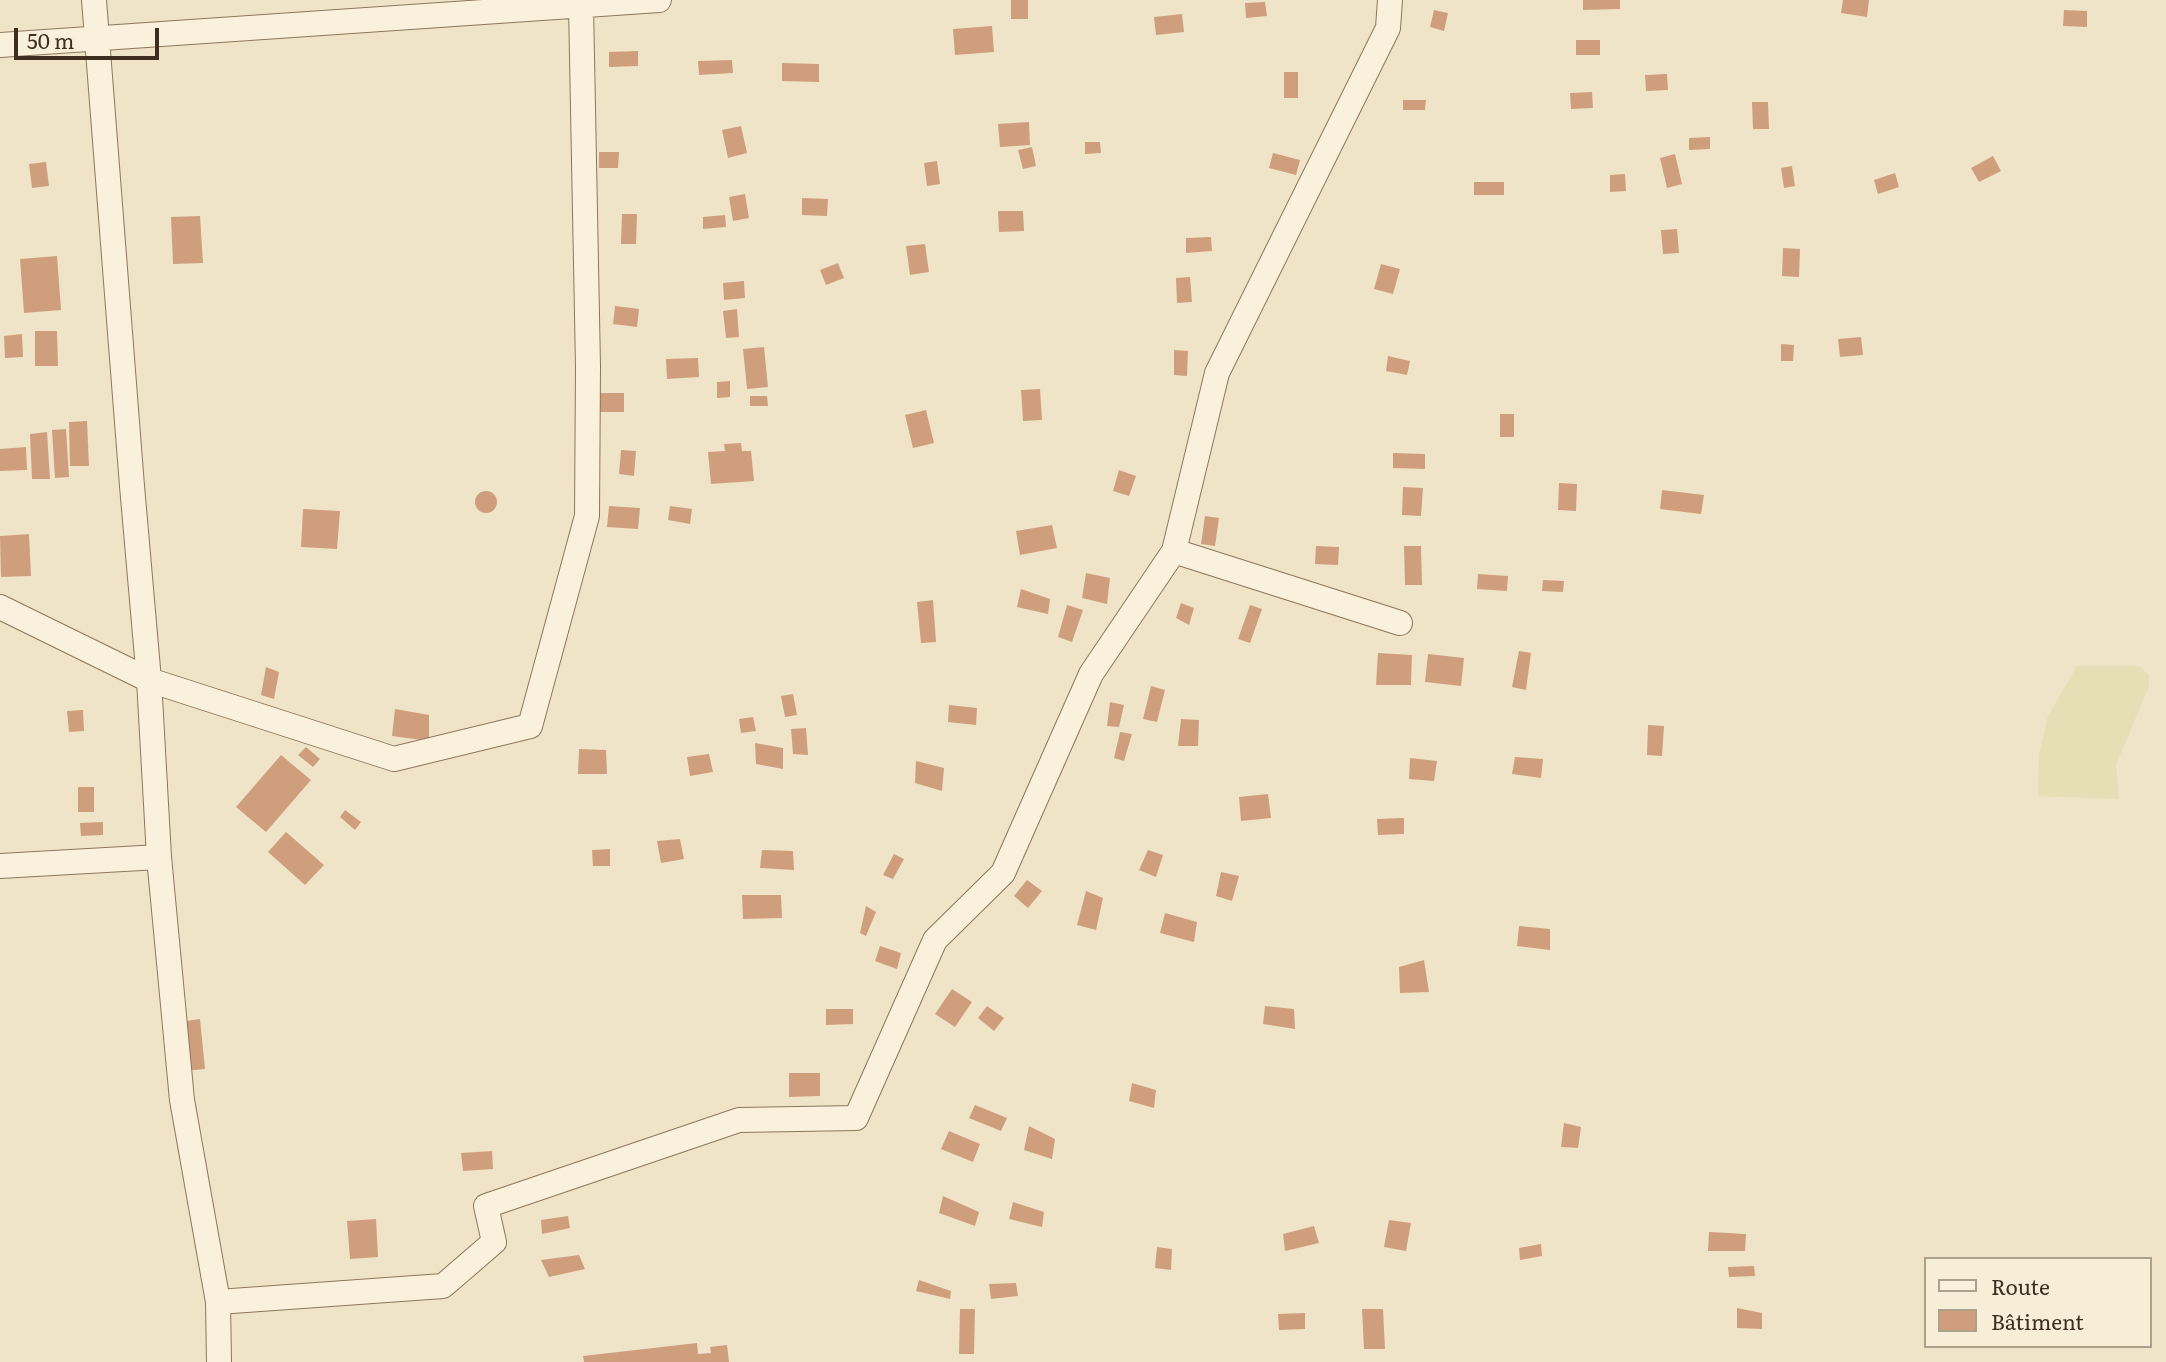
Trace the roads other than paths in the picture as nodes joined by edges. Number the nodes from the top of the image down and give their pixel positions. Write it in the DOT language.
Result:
graph roads {
  1 [pos="94,0"];
  2 [pos="659,0"];
  3 [pos="1390,0"];
  4 [pos="581,5"];
  5 [pos="98,38"];
  6 [pos="0,45"];
  7 [pos="1174,551"];
  8 [pos="0,607"];
  9 [pos="1401,623"];
  10 [pos="149,680"];
  11 [pos="159,857"];
  12 [pos="0,866"];
  13 [pos="218,1303"];
  14 [pos="219,1362"];
  1 -- 5 [label="street"];
  2 -- 4 [label="street"];
  3 -- 7 [label="street"];
  4 -- 5 [label="street"];
  4 -- 10 [label="street"];
  5 -- 6 [label="street"];
  5 -- 10 [label="street"];
  7 -- 9 [label="street"];
  7 -- 13 [label="street"];
  8 -- 10 [label="street"];
  10 -- 11 [label="street"];
  11 -- 12 [label="street"];
  11 -- 13 [label="street"];
  13 -- 14 [label="street"];
}
